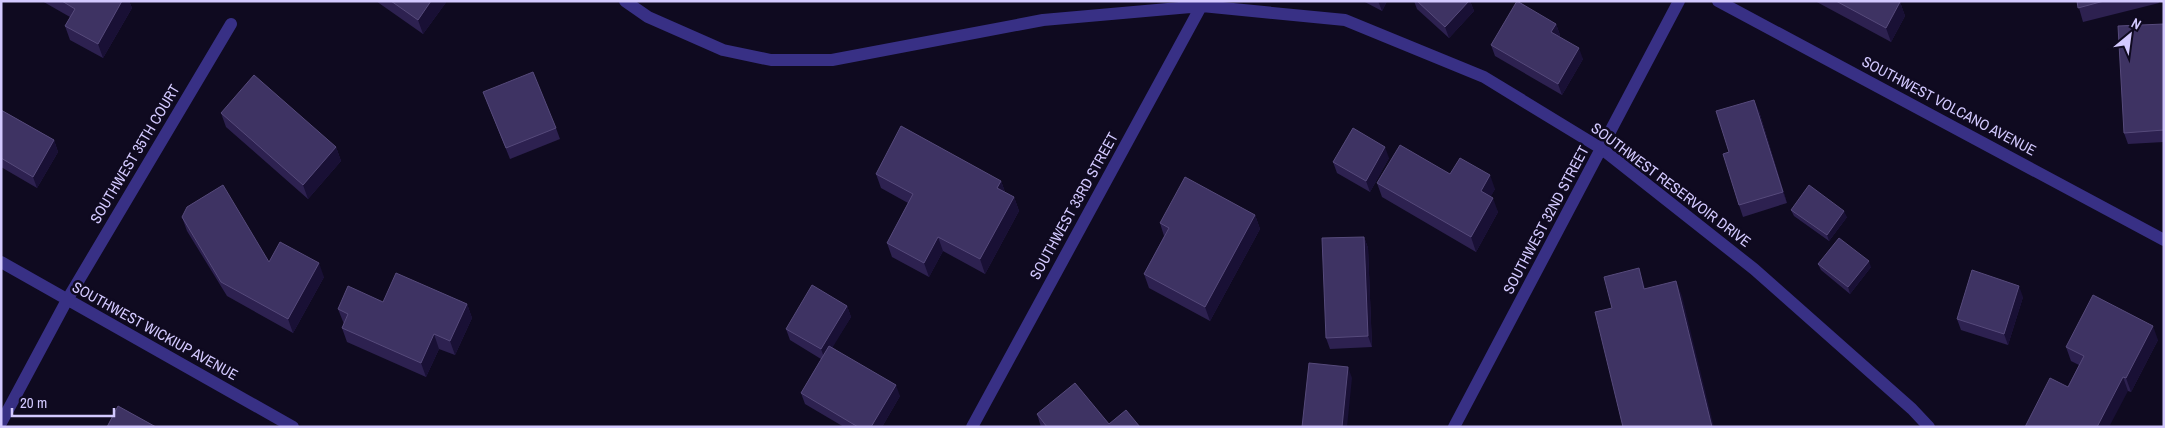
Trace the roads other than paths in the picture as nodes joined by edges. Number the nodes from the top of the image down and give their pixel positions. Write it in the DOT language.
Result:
graph roads {
  1 [pos="625,1"];
  2 [pos="1679,1"];
  3 [pos="1718,1"];
  4 [pos="1203,4"];
  5 [pos="231,24"];
  6 [pos="1602,149"];
  7 [pos="2164,240"];
  8 [pos="1,262"];
  9 [pos="68,300"];
  10 [pos="1,423"];
  11 [pos="293,427"];
  12 [pos="972,427"];
  13 [pos="1454,427"];
  14 [pos="1929,427"];
  1 -- 4 [label="street, SOUTHWEST RESERVOIR DRIVE"];
  2 -- 6 [label="street, SOUTHWEST 32ND STREET"];
  3 -- 7 [label="street, SOUTHWEST VOLCANO AVENUE"];
  4 -- 6 [label="street, SOUTHWEST RESERVOIR DRIVE"];
  4 -- 12 [label="street, SOUTHWEST 33RD STREET"];
  5 -- 9 [label="street, SOUTHWEST 35TH COURT"];
  6 -- 13 [label="street, SOUTHWEST 32ND STREET"];
  6 -- 14 [label="street, SOUTHWEST RESERVOIR DRIVE"];
  8 -- 9 [label="street, SOUTHWEST WICKIUP AVENUE"];
  9 -- 10 [label="street, SOUTHWEST 35TH COURT"];
  9 -- 11 [label="street, SOUTHWEST WICKIUP AVENUE"];
}
